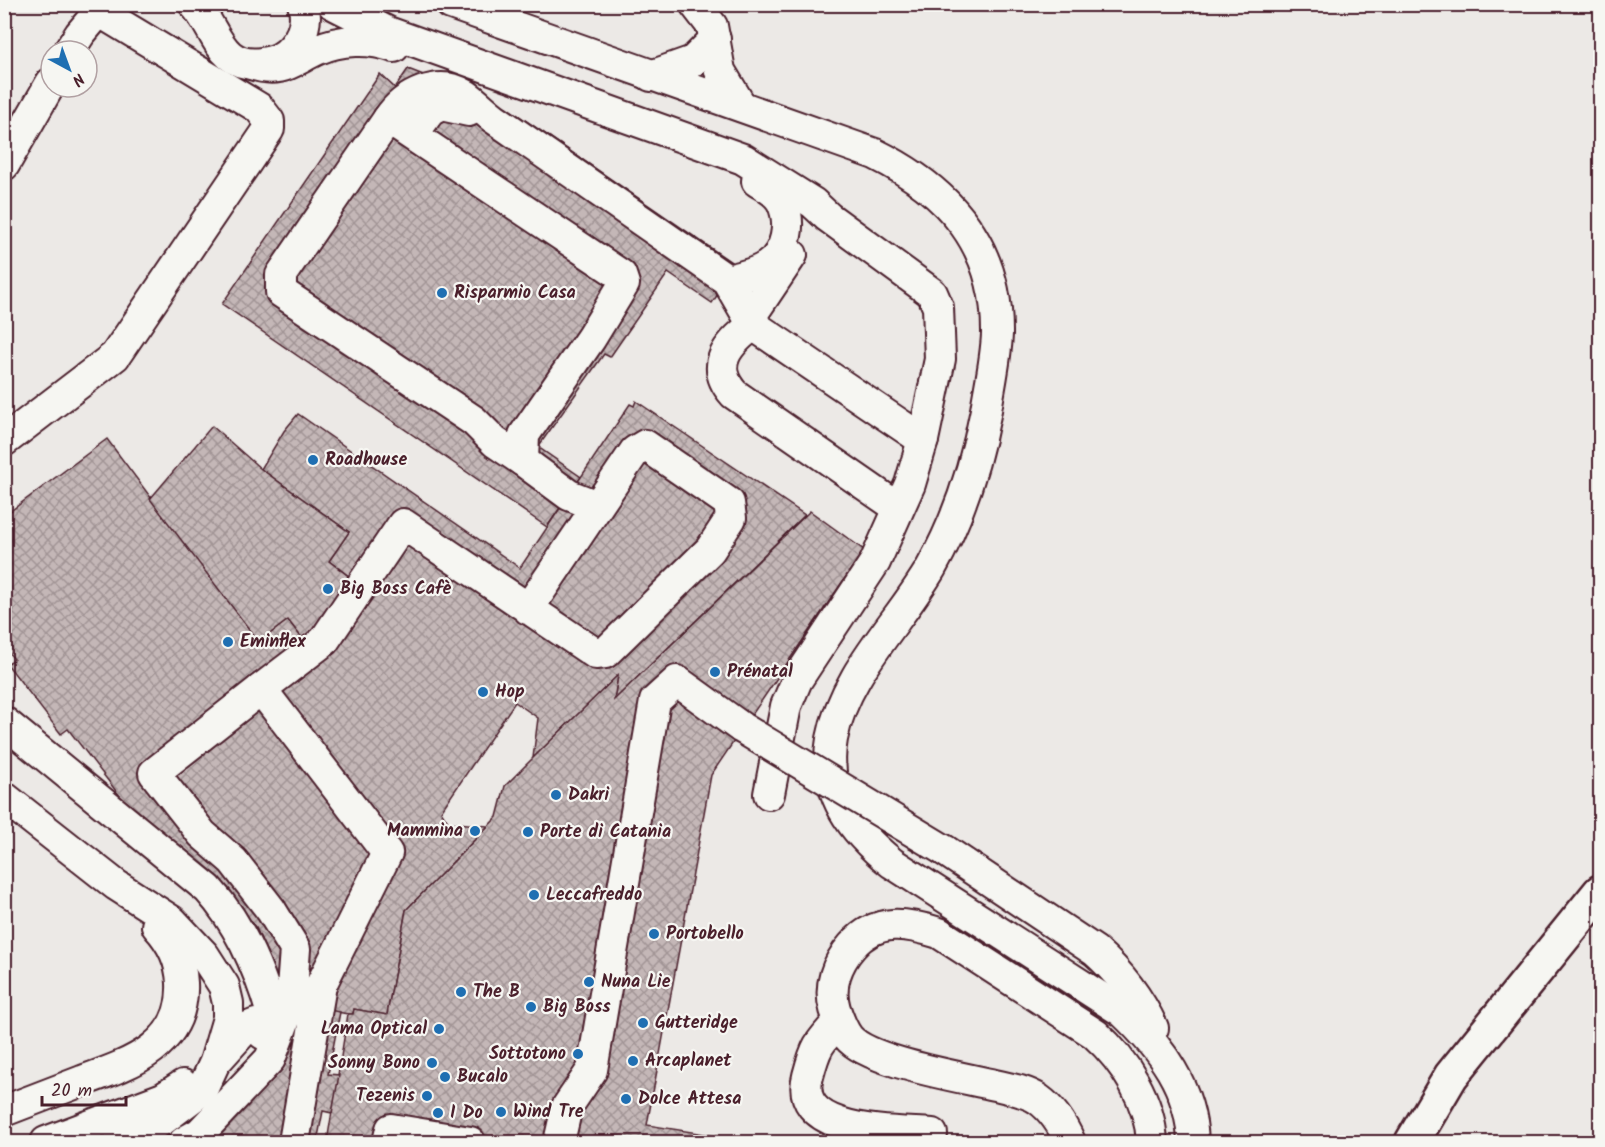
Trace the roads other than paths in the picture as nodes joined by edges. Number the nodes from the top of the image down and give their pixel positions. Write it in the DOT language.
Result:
graph roads {
  1 [pos="194,4"];
  2 [pos="303,4"];
  3 [pos="333,4"];
  4 [pos="450,4"];
  5 [pos="695,4"];
  6 [pos="103,8"];
  7 [pos="77,39"];
  8 [pos="715,39"];
  9 [pos="251,64"];
  10 [pos="651,76"];
  11 [pos="42,99"];
  12 [pos="741,106"];
  13 [pos="400,126"];
  14 [pos="4,165"];
  15 [pos="828,217"];
  16 [pos="782,260"];
  17 [pos="728,280"];
  18 [pos="751,322"];
  19 [pos="923,440"];
  20 [pos="4,441"];
  21 [pos="523,461"];
  22 [pos="597,506"];
  23 [pos="897,507"];
  24 [pos="528,609"];
  25 [pos="261,690"];
  26 [pos="4,722"];
  27 [pos="769,794"];
  28 [pos="4,797"];
  29 [pos="116,885"];
  30 [pos="1600,892"];
  31 [pos="839,1021"];
  32 [pos="1166,1058"];
  33 [pos="215,1062"];
  34 [pos="4,1111"];
  35 [pos="932,1134"];
  36 [pos="46,1143"];
  37 [pos="118,1143"];
  38 [pos="184,1143"];
  39 [pos="294,1143"];
  40 [pos="388,1143"];
  41 [pos="470,1143"];
  42 [pos="559,1143"];
  43 [pos="1070,1143"];
  44 [pos="1152,1143"];
  45 [pos="1193,1143"];
  46 [pos="1412,1143"];
  1 -- 9 [label="lane"];
  2 -- 9 [label="lane"];
  3 -- 15 [label="lane"];
  4 -- 10 [label="lane"];
  5 -- 8 [label="lane"];
  6 -- 7 [label="lane"];
  6 -- 20 [label="lane"];
  8 -- 10 [label="lane"];
  8 -- 12 [label="lane"];
  9 -- 16 [label="lane"];
  10 -- 12 [label="lane"];
  11 -- 14 [label="lane"];
  12 -- 32 [label="lane"];
  13 -- 17 [label="lane"];
  13 -- 21 [label="lane"];
  13 -- 21 [label="lane"];
  15 -- 16 [label="lane"];
  15 -- 19 [label="lane"];
  16 -- 17 [label="lane"];
  16 -- 18 [label="lane"];
  17 -- 18 [label="lane"];
  18 -- 19 [label="lane"];
  18 -- 23 [label="lane"];
  19 -- 23 [label="lane"];
  21 -- 22 [label="lane"];
  22 -- 24 [label="lane"];
  22 -- 24 [label="lane"];
  23 -- 27 [label="lane"];
  24 -- 25 [label="lane"];
  25 -- 38 [label="lane"];
  25 -- 39 [label="lane"];
  26 -- 33 [label="lane"];
  28 -- 29 [label="lane"];
  29 -- 33 [label="lane"];
  29 -- 34 [label="lane"];
  30 -- 46 [label="main road"];
  31 -- 35 [label="lane"];
  31 -- 43 [label="lane"];
  31 -- 44 [label="lane"];
  32 -- 42 [label="lane, bridge"];
  32 -- 45 [label="lane"];
  33 -- 36 [label="lane"];
  33 -- 37 [label="lane"];
  40 -- 41 [label="lane"];
}
